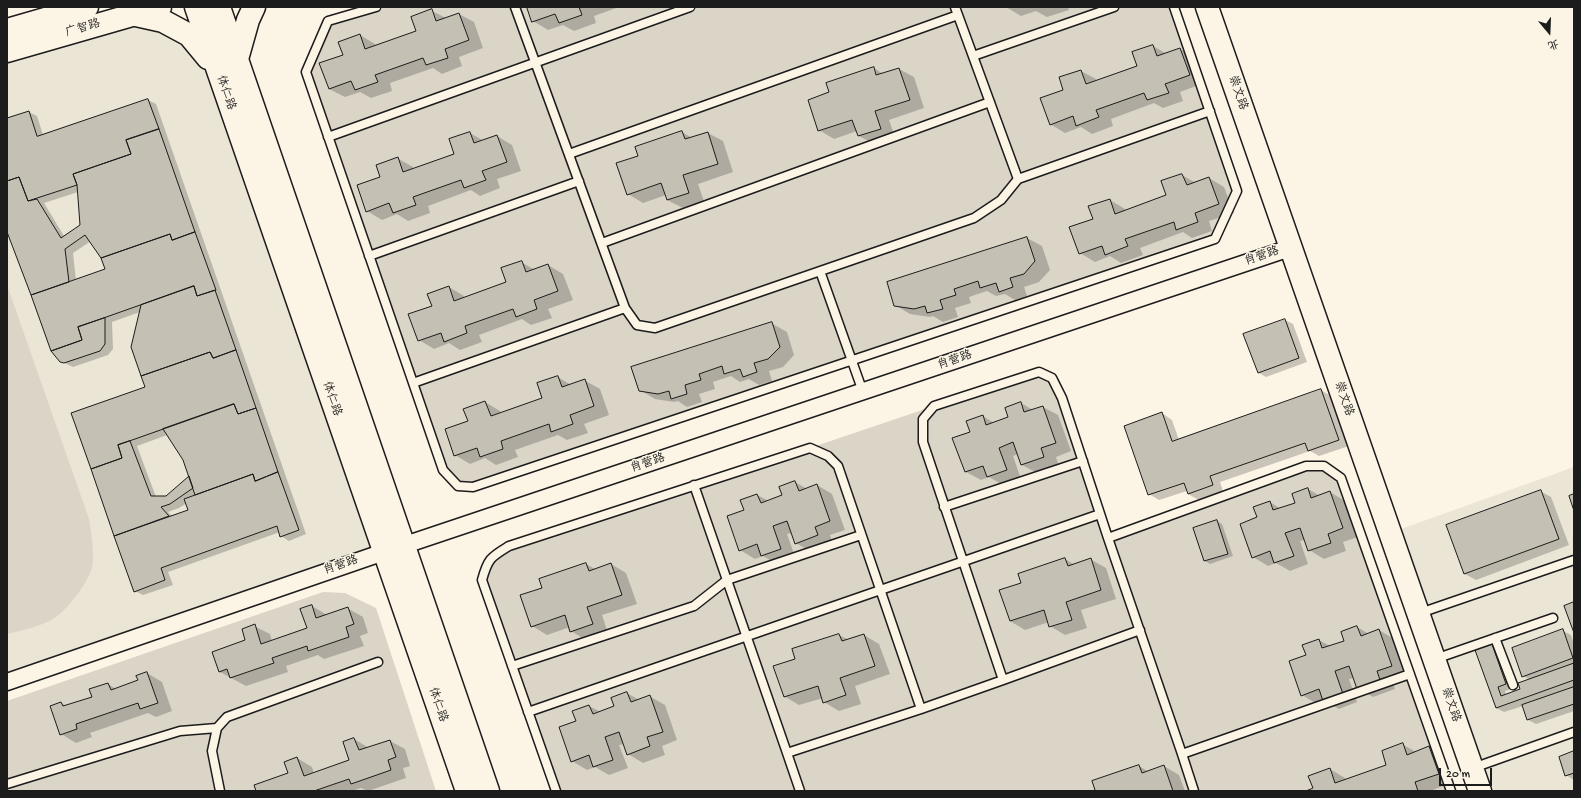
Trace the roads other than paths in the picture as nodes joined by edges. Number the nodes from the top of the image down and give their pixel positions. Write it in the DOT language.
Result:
graph roads {
  1 [pos="87,7"];
  2 [pos="160,7"];
  3 [pos="196,7"];
  4 [pos="219,7"];
  5 [pos="254,7"];
  6 [pos="376,7"];
  7 [pos="515,7"];
  8 [pos="690,7"];
  9 [pos="1114,7"];
  10 [pos="1174,7"];
  11 [pos="1207,7"];
  12 [pos="957,11"];
  13 [pos="132,15"];
  14 [pos="7,30"];
  15 [pos="7,51"];
  16 [pos="973,56"];
  17 [pos="237,60"];
  18 [pos="536,62"];
  19 [pos="218,70"];
  20 [pos="990,102"];
  21 [pos="1210,111"];
  22 [pos="328,137"];
  23 [pos="570,154"];
  24 [pos="1018,179"];
  25 [pos="579,181"];
  26 [pos="602,243"];
  27 [pos="1290,248"];
  28 [pos="369,256"];
  29 [pos="820,271"];
  30 [pos="625,308"];
  31 [pos="852,360"];
  32 [pos="413,383"];
  33 [pos="863,392"];
  34 [pos="1083,461"];
  35 [pos="694,486"];
  36 [pos="944,507"];
  37 [pos="1100,514"];
  38 [pos="861,536"];
  39 [pos="1108,538"];
  40 [pos="404,546"];
  41 [pos="384,552"];
  42 [pos="1574,560"];
  43 [pos="963,561"];
  44 [pos="727,580"];
  45 [pos="880,590"];
  46 [pos="1418,614"];
  47 [pos="1553,618"];
  48 [pos="1140,630"];
  49 [pos="746,637"];
  50 [pos="1495,638"];
  51 [pos="1434,659"];
  52 [pos="378,662"];
  53 [pos="512,666"];
  54 [pos="1410,674"];
  55 [pos="1003,680"];
  56 [pos="7,682"];
  57 [pos="1513,685"];
  58 [pos="921,709"];
  59 [pos="528,712"];
  60 [pos="217,728"];
  61 [pos="1574,732"];
  62 [pos="786,752"];
  63 [pos="1182,754"];
  64 [pos="1472,768"];
  65 [pos="7,784"];
  66 [pos="220,791"];
  67 [pos="467,791"];
  68 [pos="488,791"];
  69 [pos="556,791"];
  70 [pos="800,791"];
  71 [pos="1194,791"];
  72 [pos="1451,791"];
  73 [pos="1480,791"];
  1 -- 14 [label="street, 广智路"];
  2 -- 13 [label="street, 广智路"];
  3 -- 19 [label="street, 体仁路"];
  4 -- 17 [label="street, 体仁路"];
  5 -- 17 [label="street"];
  6 -- 22 [label="lane"];
  7 -- 18 [label="lane"];
  8 -- 18 [label="lane"];
  9 -- 16 [label="lane"];
  10 -- 21 [label="lane"];
  11 -- 27 [label="street, 崇文路"];
  12 -- 16 [label="lane"];
  12 -- 23 [label="lane"];
  13 -- 15 [label="street, 广智路"];
  13 -- 19 [label="street"];
  16 -- 20 [label="lane"];
  17 -- 40 [label="street, 体仁路"];
  18 -- 22 [label="lane"];
  18 -- 23 [label="lane"];
  19 -- 41 [label="street, 体仁路"];
  20 -- 24 [label="lane"];
  20 -- 26 [label="lane"];
  21 -- 24 [label="lane"];
  21 -- 31 [label="lane"];
  22 -- 28 [label="lane"];
  23 -- 25 [label="lane"];
  24 -- 29 [label="lane"];
  25 -- 26 [label="lane"];
  25 -- 28 [label="lane"];
  26 -- 30 [label="lane"];
  27 -- 33 [label="street, 肖营路"];
  27 -- 46 [label="street, 崇文路"];
  28 -- 32 [label="lane"];
  29 -- 30 [label="lane"];
  29 -- 31 [label="lane"];
  30 -- 32 [label="lane"];
  31 -- 32 [label="lane"];
  31 -- 33 [label="lane"];
  33 -- 40 [label="street, 肖营路"];
  34 -- 36 [label="lane"];
  34 -- 36 [label="lane"];
  34 -- 37 [label="lane"];
  35 -- 38 [label="lane"];
  35 -- 44 [label="lane"];
  35 -- 53 [label="lane"];
  36 -- 43 [label="lane"];
  37 -- 39 [label="lane"];
  37 -- 43 [label="lane"];
  38 -- 44 [label="lane"];
  38 -- 45 [label="lane"];
  39 -- 48 [label="lane"];
  39 -- 54 [label="lane"];
  40 -- 41 [label="street, 肖营路"];
  40 -- 68 [label="street, 体仁路"];
  41 -- 56 [label="street, 肖营路"];
  41 -- 67 [label="street, 体仁路"];
  42 -- 46 [label="lane"];
  43 -- 45 [label="lane"];
  43 -- 55 [label="lane"];
  44 -- 49 [label="lane"];
  44 -- 53 [label="lane"];
  45 -- 49 [label="lane"];
  45 -- 58 [label="lane"];
  46 -- 51 [label="street, 崇文路"];
  47 -- 50 [label="lane"];
  48 -- 55 [label="lane"];
  48 -- 63 [label="lane"];
  49 -- 59 [label="lane"];
  49 -- 62 [label="lane"];
  50 -- 51 [label="lane"];
  50 -- 57 [label="lane"];
  51 -- 64 [label="street, 崇文路"];
  52 -- 60 [label="lane"];
  53 -- 59 [label="lane"];
  54 -- 63 [label="lane"];
  54 -- 72 [label="lane"];
  55 -- 58 [label="lane"];
  58 -- 62 [label="lane"];
  59 -- 69 [label="lane"];
  60 -- 65 [label="lane"];
  60 -- 66 [label="lane"];
  61 -- 64 [label="lane"];
  62 -- 70 [label="lane"];
  63 -- 71 [label="lane"];
  64 -- 73 [label="street, 崇文路"];
}
